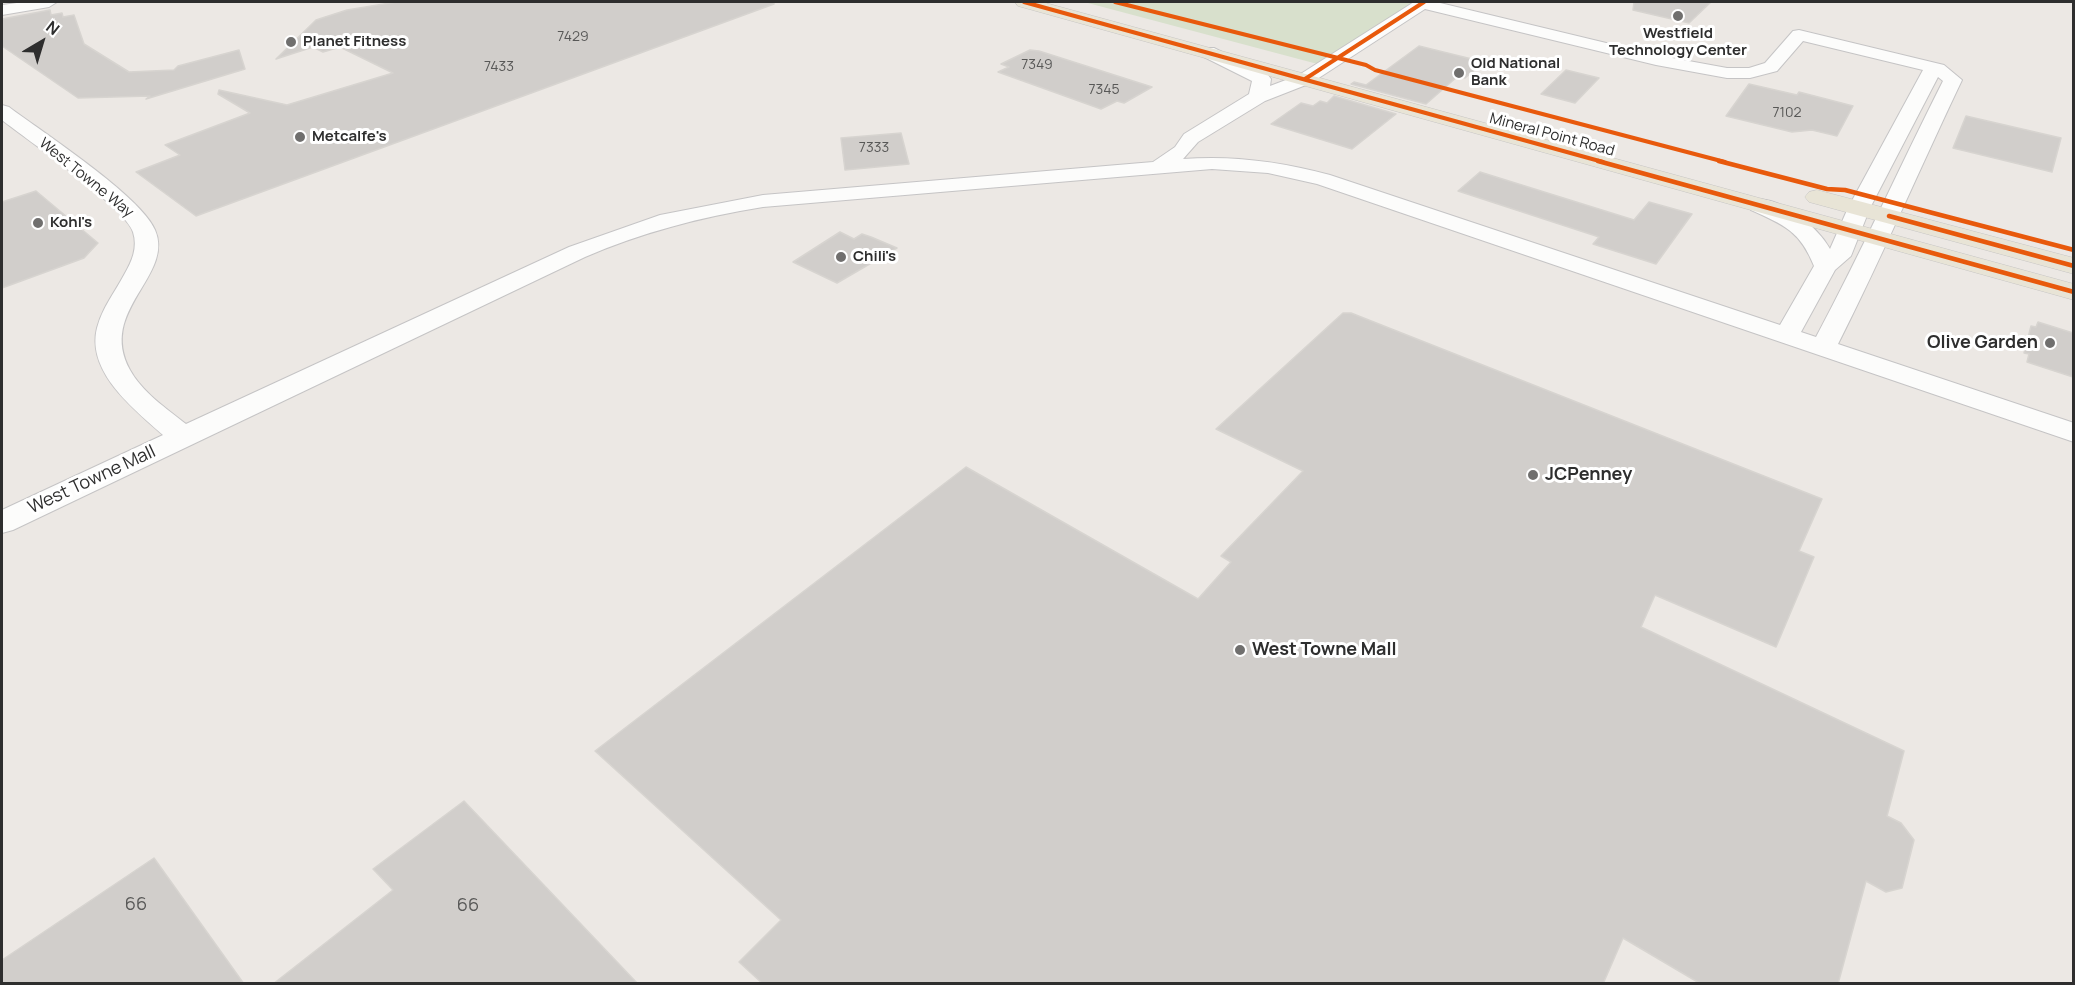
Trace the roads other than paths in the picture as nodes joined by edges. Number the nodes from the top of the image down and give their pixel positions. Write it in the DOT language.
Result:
graph roads {
  1 [pos="49,2"];
  2 [pos="1024,2"];
  3 [pos="1085,2"];
  4 [pos="1423,2"];
  5 [pos="2,10"];
  6 [pos="1208,52"];
  7 [pos="1325,66"];
  8 [pos="1940,71"];
  9 [pos="1305,79"];
  10 [pos="1258,97"];
  11 [pos="2,111"];
  12 [pos="1202,133"];
  13 [pos="1238,137"];
  14 [pos="1208,164"];
  15 [pos="1160,166"];
  16 [pos="1268,167"];
  17 [pos="1759,204"];
  18 [pos="1855,219"];
  19 [pos="1884,227"];
  20 [pos="1826,266"];
  21 [pos="2073,266"];
  22 [pos="2073,292"];
  23 [pos="1786,336"];
  24 [pos="1823,349"];
  25 [pos="2073,434"];
  26 [pos="183,437"];
  27 [pos="2,522"];
  1 -- 5 [label="street"];
  2 -- 6 [label="main road, Mineral Point Road"];
  3 -- 7 [label="main road, Mineral Point Road"];
  4 -- 7 [label="street"];
  4 -- 8 [label="street"];
  6 -- 9 [label="main road, Mineral Point Road"];
  6 -- 10 [label="street"];
  7 -- 9 [label="street"];
  7 -- 18 [label="main road, Mineral Point Road"];
  8 -- 18 [label="street"];
  8 -- 19 [label="street"];
  9 -- 10 [label="street"];
  9 -- 13 [label="street"];
  9 -- 17 [label="main road, Mineral Point Road"];
  10 -- 12 [label="street"];
  11 -- 26 [label="street, West Towne Way"];
  12 -- 14 [label="street"];
  12 -- 15 [label="street"];
  13 -- 14 [label="street"];
  13 -- 16 [label="street"];
  14 -- 15 [label="street, West Towne Mall"];
  14 -- 16 [label="street, West Towne Mall"];
  15 -- 26 [label="street, West Towne Mall"];
  16 -- 23 [label="street"];
  17 -- 18 [label="main road, Mineral Point Road"];
  17 -- 20 [label="street"];
  18 -- 19 [label="main road, Mineral Point Road"];
  18 -- 20 [label="street"];
  19 -- 21 [label="main road, Mineral Point Road"];
  19 -- 22 [label="main road, Mineral Point Road"];
  19 -- 24 [label="street"];
  20 -- 23 [label="street"];
  23 -- 24 [label="street"];
  24 -- 25 [label="street"];
  26 -- 27 [label="street, West Towne Mall"];
}
